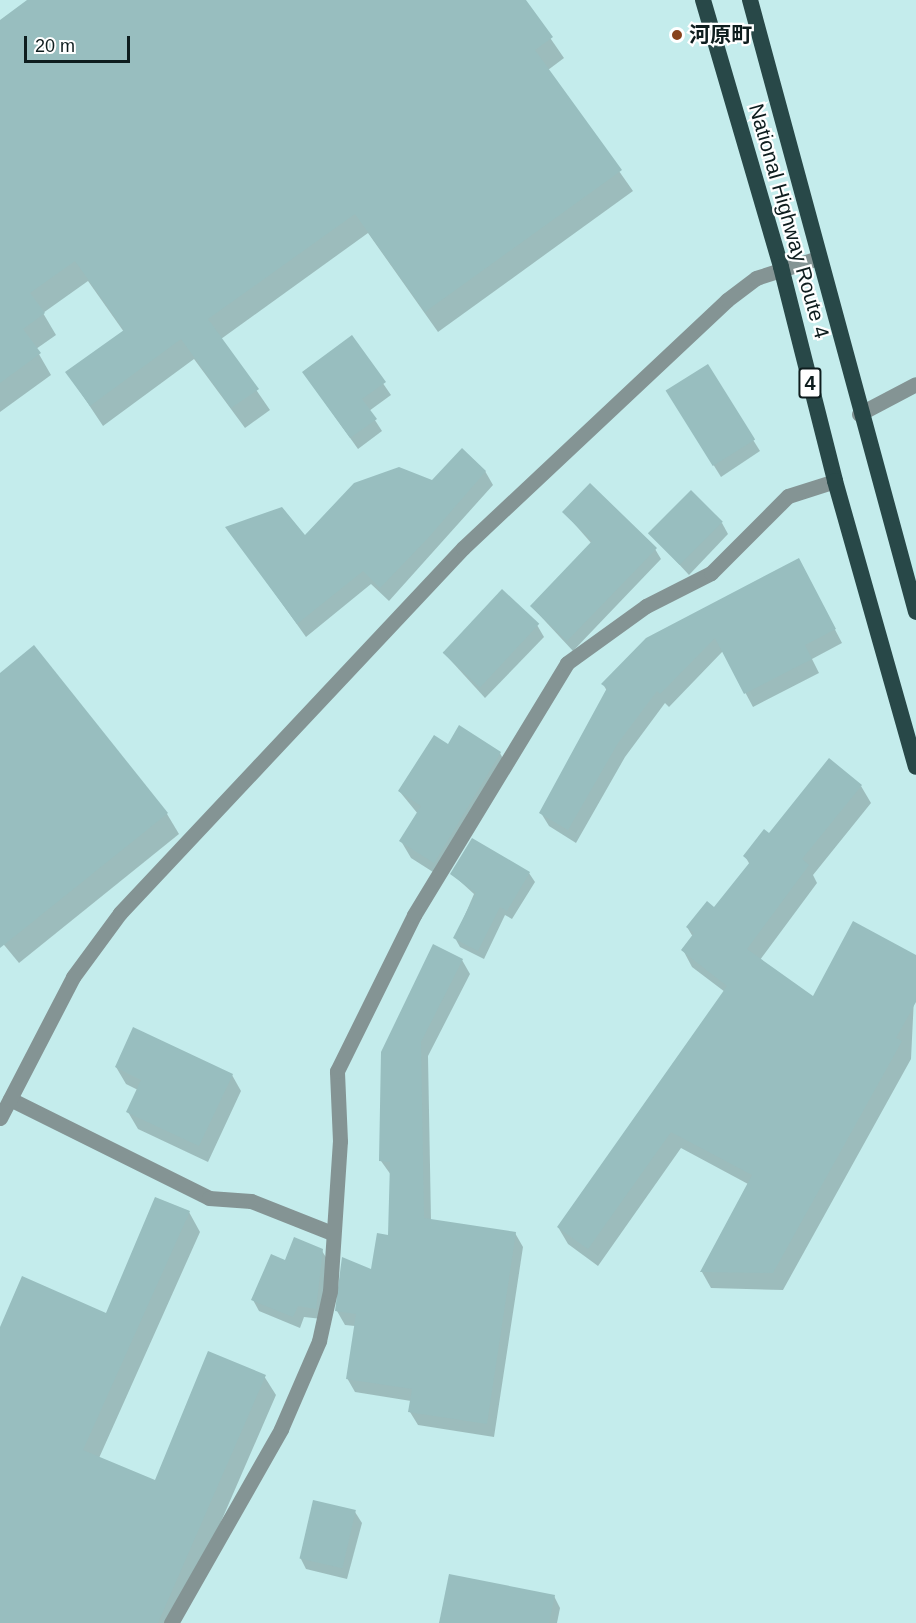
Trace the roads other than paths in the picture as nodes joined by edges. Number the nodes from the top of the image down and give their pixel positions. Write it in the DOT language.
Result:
graph roads {
  1 [pos="703,0"];
  2 [pos="750,0"];
  3 [pos="818,258"];
  4 [pos="781,267"];
  5 [pos="916,384"];
  6 [pos="859,414"];
  7 [pos="835,481"];
  8 [pos="916,612"];
  9 [pos="916,767"];
  10 [pos="10,1100"];
  11 [pos="0,1118"];
  12 [pos="332,1233"];
  13 [pos="171,1623"];
  1 -- 4 [label="highway, National Highway Route 4 / 4"];
  2 -- 3 [label="highway, National Highway Route 4 / 4"];
  3 -- 4 [label="street"];
  3 -- 6 [label="highway, National Highway Route 4 / 4"];
  4 -- 7 [label="highway, National Highway Route 4 / 4"];
  4 -- 10 [label="street"];
  5 -- 6 [label="street"];
  6 -- 8 [label="highway, National Highway Route 4 / 4"];
  7 -- 9 [label="highway, National Highway Route 4 / 4"];
  7 -- 12 [label="street"];
  10 -- 11 [label="street"];
  10 -- 12 [label="street"];
  12 -- 13 [label="street"];
}
